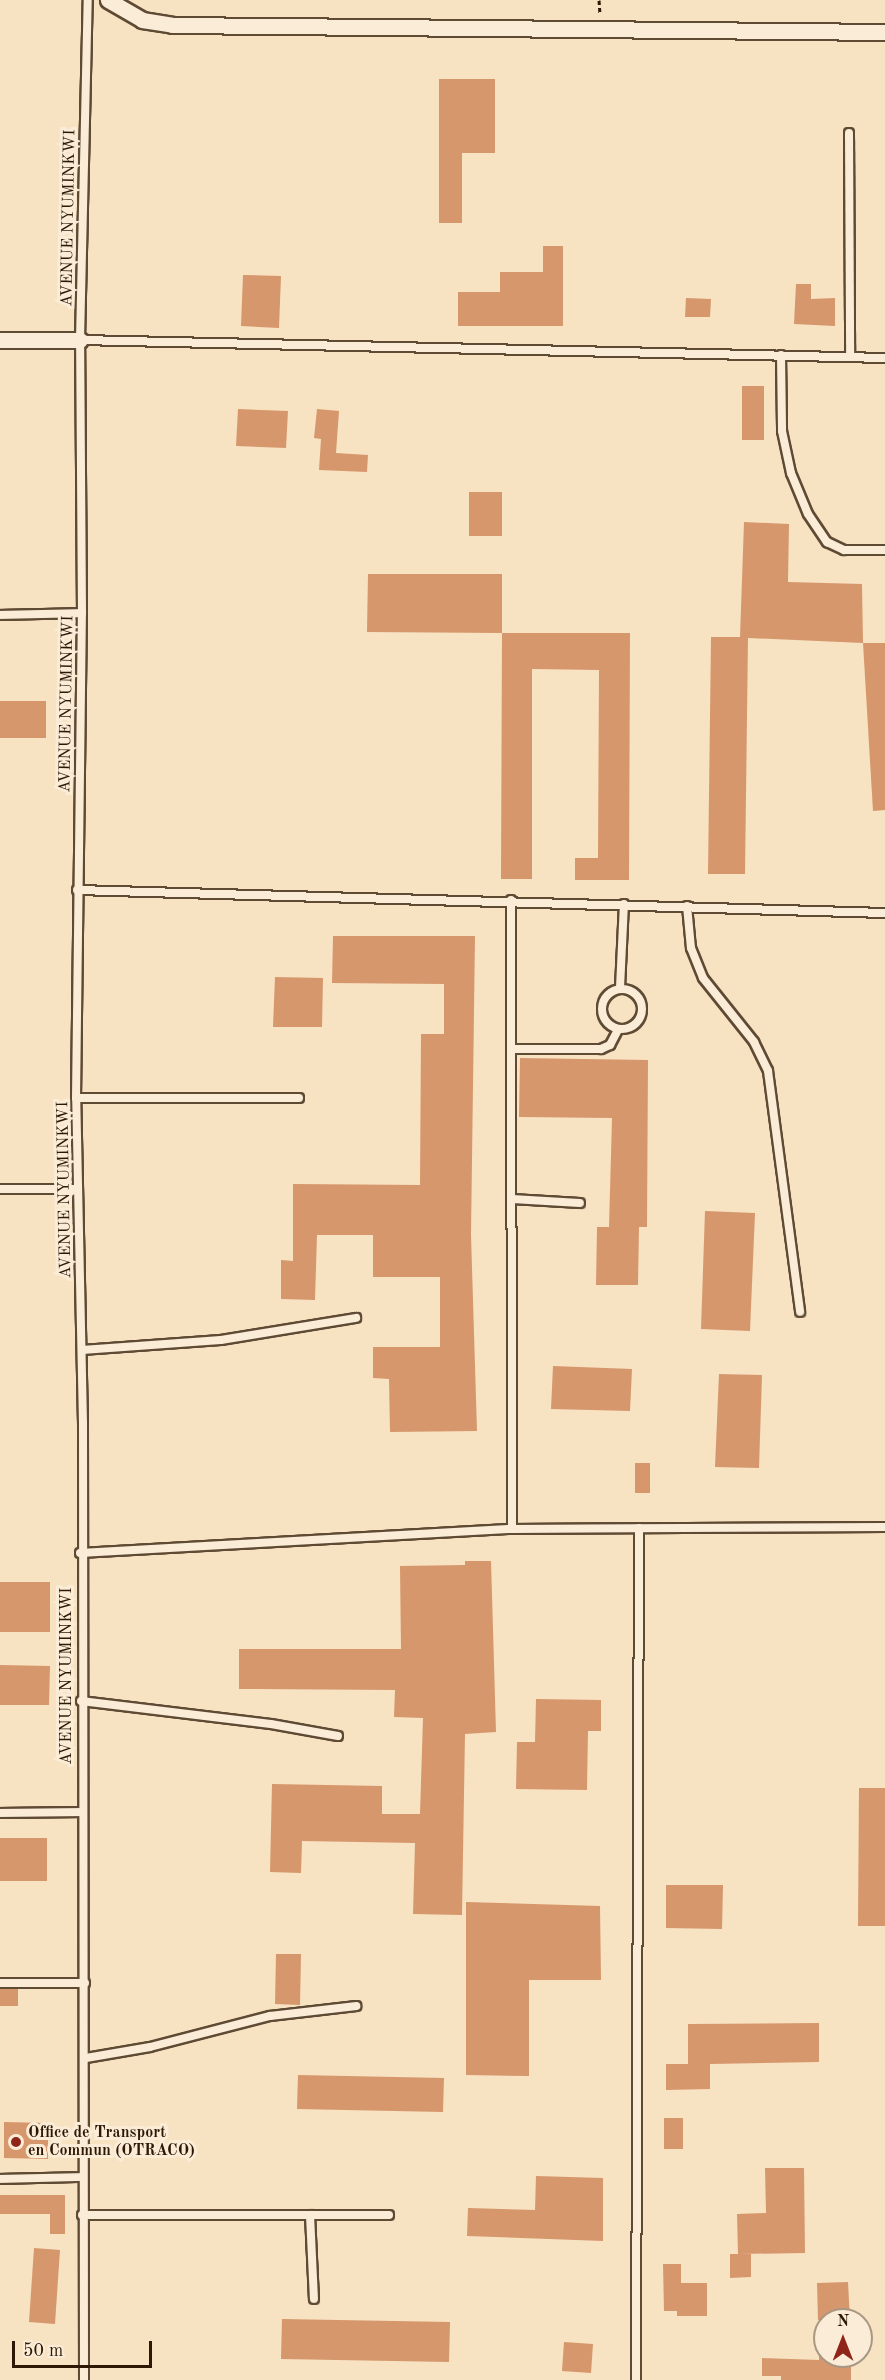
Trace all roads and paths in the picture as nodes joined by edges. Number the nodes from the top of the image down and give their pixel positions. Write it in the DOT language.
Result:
graph roads {
  1 [pos="88,0"];
  2 [pos="108,0"];
  3 [pos="885,32"];
  4 [pos="849,134"];
  5 [pos="0,340"];
  6 [pos="80,340"];
  7 [pos="781,355"];
  8 [pos="850,357"];
  9 [pos="885,358"];
  10 [pos="885,550"];
  11 [pos="82,613"];
  12 [pos="0,615"];
  13 [pos="77,890"];
  14 [pos="511,900"];
  15 [pos="624,904"];
  16 [pos="687,906"];
  17 [pos="885,913"];
  18 [pos="620,988"];
  19 [pos="618,1030"];
  20 [pos="512,1049"];
  21 [pos="76,1098"];
  22 [pos="299,1098"];
  23 [pos="0,1189"];
  24 [pos="77,1189"];
  25 [pos="512,1199"];
  26 [pos="580,1203"];
  27 [pos="800,1312"];
  28 [pos="357,1318"];
  29 [pos="82,1350"];
  30 [pos="885,1527"];
  31 [pos="639,1528"];
  32 [pos="512,1529"];
  33 [pos="80,1553"];
  34 [pos="81,1701"];
  35 [pos="338,1736"];
  36 [pos="81,1812"];
  37 [pos="0,1813"];
  38 [pos="0,1983"];
  39 [pos="85,1983"];
  40 [pos="356,2006"];
  41 [pos="86,2058"];
  42 [pos="83,2177"];
  43 [pos="0,2179"];
  44 [pos="82,2215"];
  45 [pos="310,2215"];
  46 [pos="389,2215"];
  47 [pos="314,2299"];
  48 [pos="84,2380"];
  49 [pos="636,2380"];
  1 -- 6 [label="lane, AVENUE NYUMINKWI"];
  2 -- 3 [label="street"];
  4 -- 8 [label="lane"];
  5 -- 6 [label="street"];
  6 -- 7 [label="lane"];
  6 -- 11 [label="lane, AVENUE NYUMINKWI"];
  7 -- 8 [label="lane"];
  7 -- 10 [label="lane"];
  8 -- 9 [label="lane"];
  11 -- 12 [label="lane"];
  11 -- 13 [label="lane, AVENUE NYUMINKWI"];
  13 -- 14 [label="lane"];
  13 -- 21 [label="lane, AVENUE NYUMINKWI"];
  14 -- 15 [label="lane"];
  14 -- 20 [label="lane"];
  15 -- 16 [label="lane"];
  15 -- 18 [label="lane"];
  16 -- 17 [label="lane"];
  16 -- 27 [label="lane"];
  18 -- 19 [label="lane"];
  18 -- 19 [label="lane"];
  19 -- 20 [label="lane"];
  20 -- 25 [label="lane"];
  21 -- 22 [label="lane"];
  21 -- 24 [label="lane, AVENUE NYUMINKWI"];
  23 -- 24 [label="lane"];
  24 -- 29 [label="lane, AVENUE NYUMINKWI"];
  25 -- 26 [label="lane"];
  25 -- 32 [label="lane"];
  28 -- 29 [label="lane"];
  29 -- 33 [label="lane, AVENUE NYUMINKWI"];
  30 -- 31 [label="lane"];
  31 -- 32 [label="lane"];
  31 -- 49 [label="lane"];
  32 -- 33 [label="lane"];
  33 -- 34 [label="lane, AVENUE NYUMINKWI"];
  34 -- 35 [label="lane"];
  34 -- 36 [label="lane, AVENUE NYUMINKWI"];
  36 -- 37 [label="lane"];
  36 -- 39 [label="lane, AVENUE NYUMINKWI"];
  38 -- 39 [label="lane"];
  39 -- 41 [label="lane, AVENUE NYUMINKWI"];
  40 -- 41 [label="lane"];
  41 -- 42 [label="lane, AVENUE NYUMINKWI"];
  42 -- 43 [label="lane"];
  42 -- 44 [label="lane, AVENUE NYUMINKWI"];
  44 -- 45 [label="lane"];
  44 -- 48 [label="lane, AVENUE NYUMINKWI"];
  45 -- 46 [label="lane"];
  45 -- 47 [label="lane"];
}
